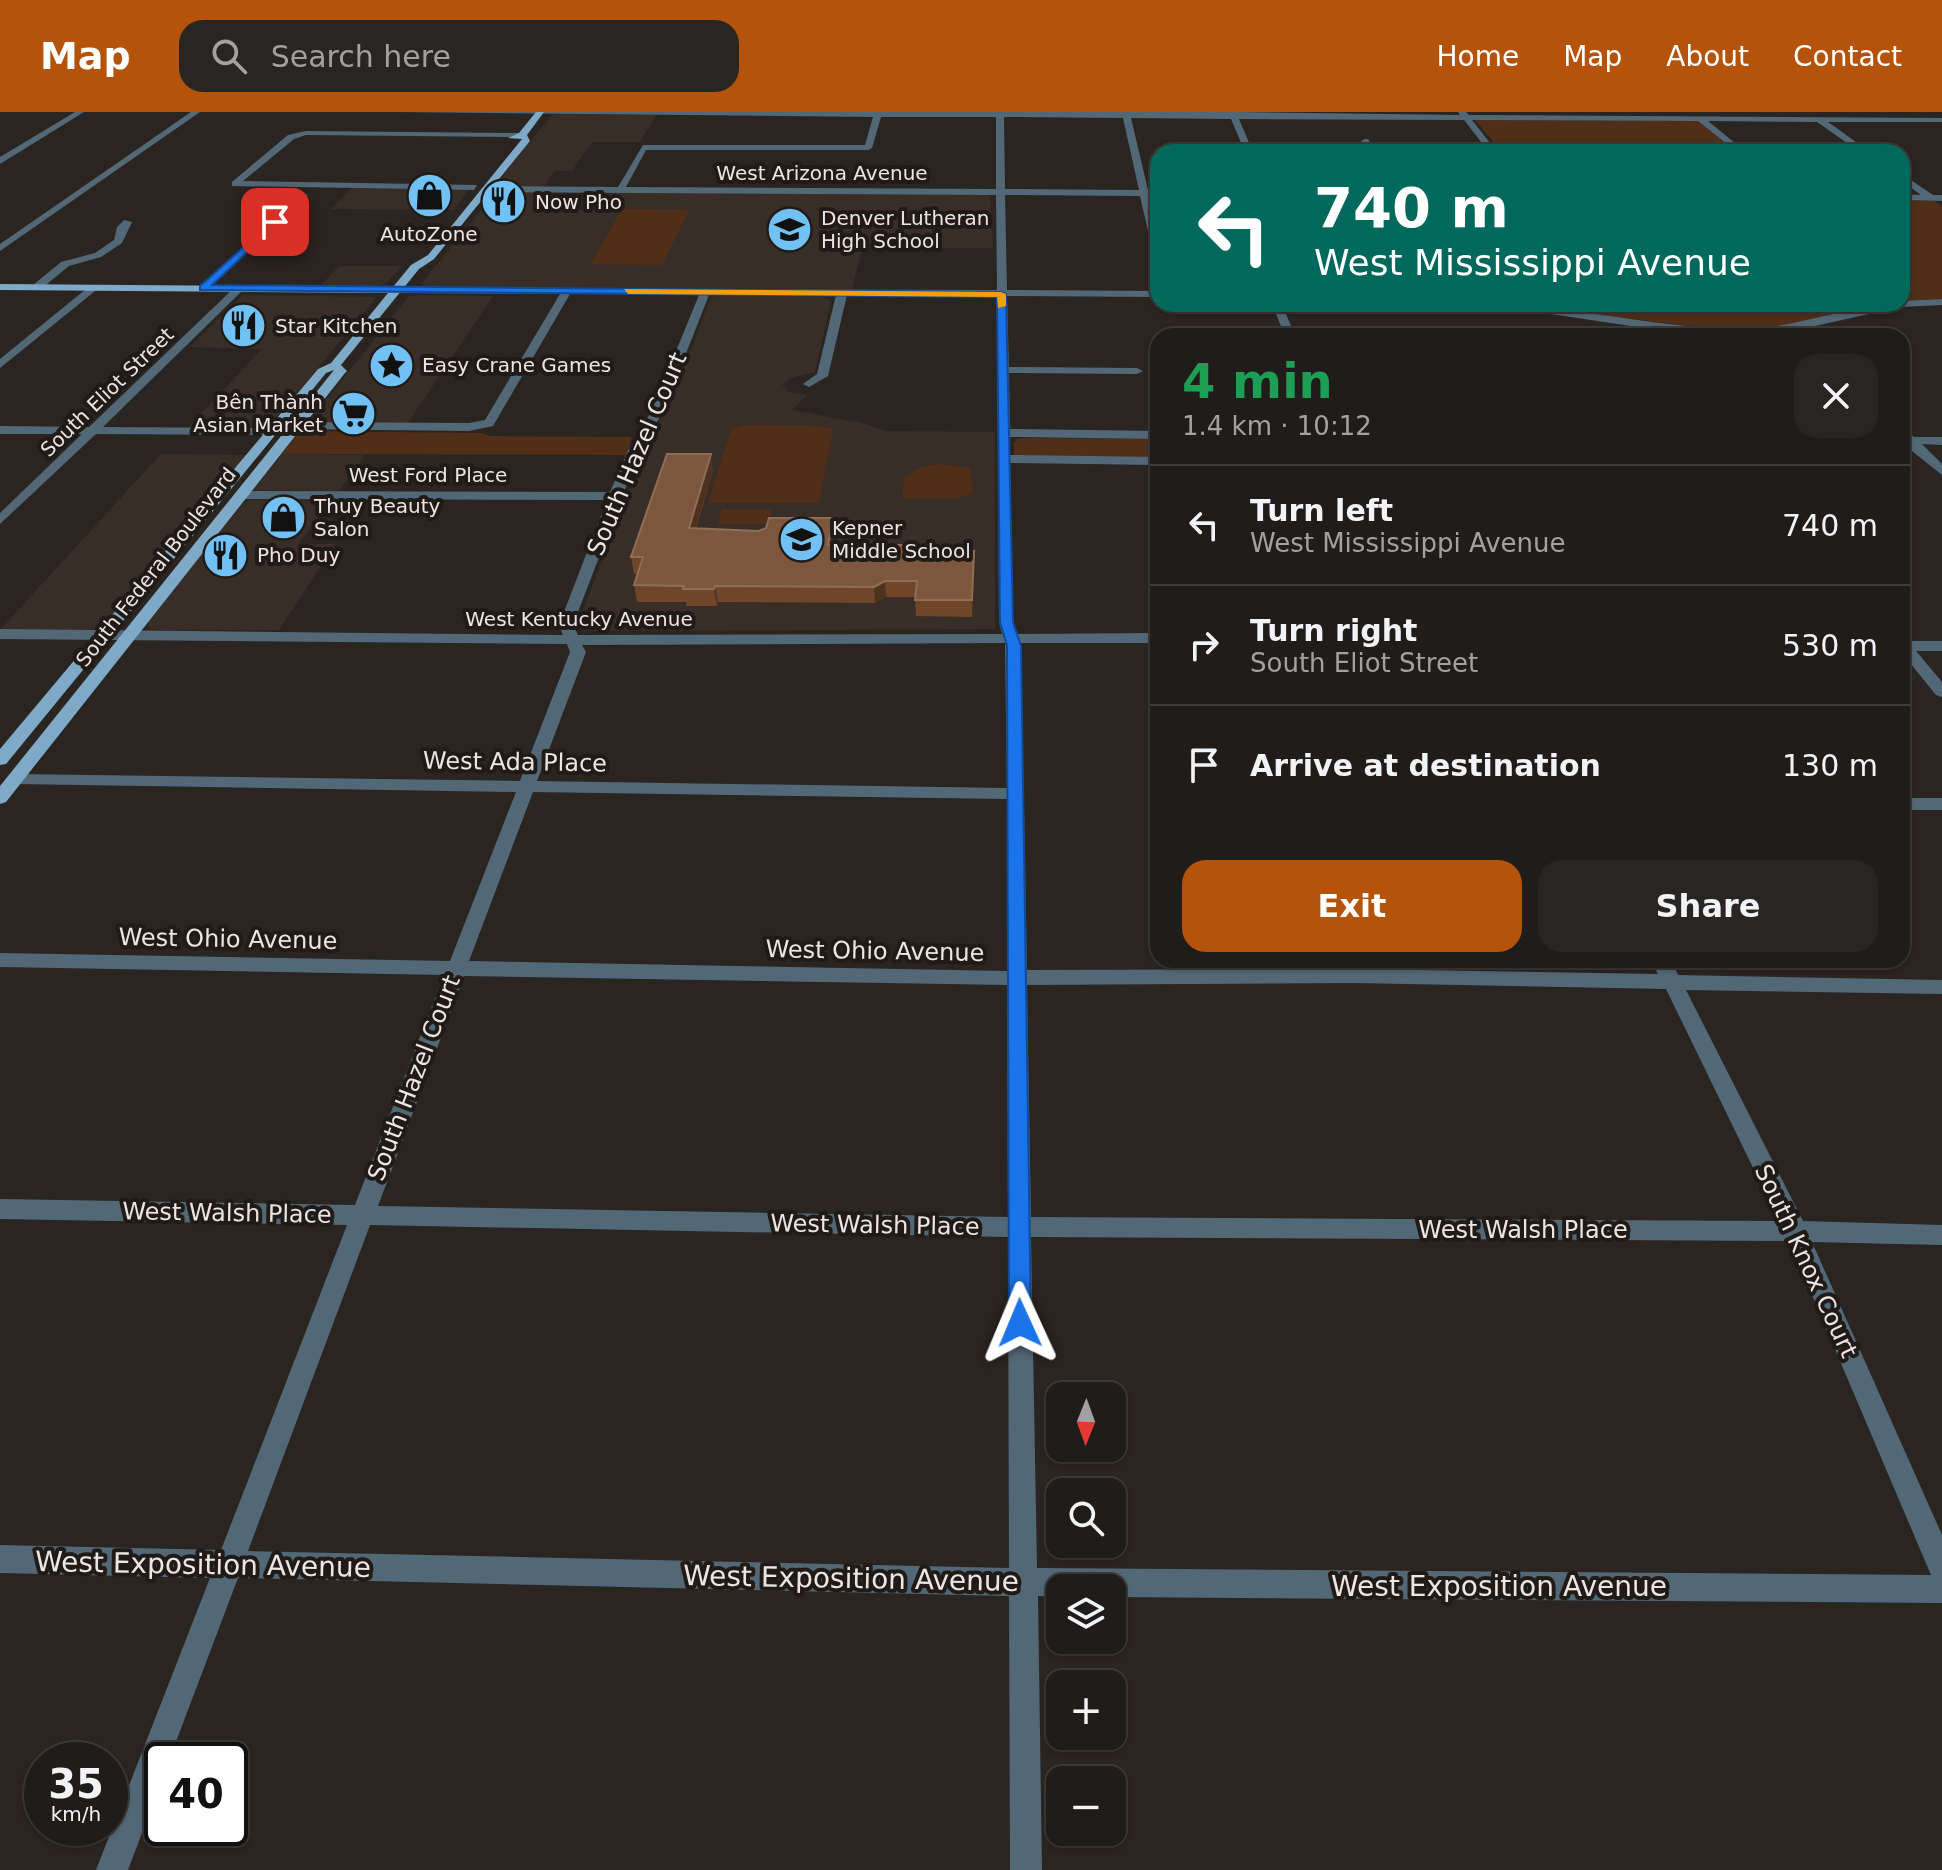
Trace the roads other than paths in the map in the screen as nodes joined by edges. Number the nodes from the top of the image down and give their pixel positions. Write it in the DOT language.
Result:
graph roads {
  1 [pos="80,112"];
  2 [pos="196,112"];
  3 [pos="401,112"];
  4 [pos="540,112"];
  5 [pos="1809,112"];
  6 [pos="1923,112"];
  7 [pos="878,114"];
  8 [pos="1000,114"];
  9 [pos="1233,114"];
  10 [pos="1464,114"];
  11 [pos="1126,115"];
  12 [pos="1581,115"];
  13 [pos="1696,115"];
  14 [pos="1819,119"];
  15 [pos="1940,121"];
  16 [pos="522,135"];
  17 [pos="1365,141"];
  18 [pos="1246,144"];
  19 [pos="1367,144"];
  20 [pos="1487,144"];
  21 [pos="1732,144"];
  22 [pos="1855,144"];
  23 [pos="505,146"];
  24 [pos="0,161"];
  25 [pos="490,167"];
  26 [pos="1910,182"];
  27 [pos="480,188"];
  28 [pos="621,189"];
  29 [pos="1001,192"];
  30 [pos="1145,193"];
  31 [pos="1150,193"];
  32 [pos="304,195"];
  33 [pos="1910,197"];
  34 [pos="1936,198"];
  35 [pos="1150,216"];
  36 [pos="127,222"];
  37 [pos="0,248"];
  38 [pos="0,287"];
  39 [pos="37,287"];
  40 [pos="95,287"];
  41 [pos="204,288"];
  42 [pos="239,289"];
  43 [pos="395,290"];
  44 [pos="567,291"];
  45 [pos="705,292"];
  46 [pos="842,293"];
  47 [pos="1001,294"];
  48 [pos="1150,294"];
  49 [pos="1942,302"];
  50 [pos="1920,303"];
  51 [pos="1910,304"];
  52 [pos="1555,312"];
  53 [pos="1870,312"];
  54 [pos="1934,315"];
  55 [pos="1639,322"];
  56 [pos="1644,328"];
  57 [pos="1691,328"];
  58 [pos="1809,328"];
  59 [pos="0,365"];
  60 [pos="335,365"];
  61 [pos="1002,370"];
  62 [pos="1137,371"];
  63 [pos="809,384"];
  64 [pos="296,426"];
  65 [pos="0,430"];
  66 [pos="92,431"];
  67 [pos="273,432"];
  68 [pos="1002,433"];
  69 [pos="1150,435"];
  70 [pos="1910,438"];
  71 [pos="1942,441"];
  72 [pos="1910,442"];
  73 [pos="1002,459"];
  74 [pos="1150,461"];
  75 [pos="1942,471"];
  76 [pos="241,495"];
  77 [pos="615,496"];
  78 [pos="0,520"];
  79 [pos="0,634"];
  80 [pos="102,635"];
  81 [pos="128,636"];
  82 [pos="1011,636"];
  83 [pos="1150,638"];
  84 [pos="573,640"];
  85 [pos="1910,645"];
  86 [pos="1942,646"];
  87 [pos="1910,653"];
  88 [pos="1942,692"];
  89 [pos="0,760"];
  90 [pos="15,779"];
  91 [pos="525,786"];
  92 [pos="1014,794"];
  93 [pos="0,798"];
  94 [pos="1910,804"];
  95 [pos="1942,804"];
  96 [pos="0,960"];
  97 [pos="455,970"];
  98 [pos="1665,970"];
  99 [pos="1017,979"];
  100 [pos="1942,987"];
  101 [pos="0,1209"];
  102 [pos="361,1215"];
  103 [pos="1018,1227"];
  104 [pos="1796,1231"];
  105 [pos="1942,1235"];
  106 [pos="0,1559"];
  107 [pos="231,1565"];
  108 [pos="1942,1567"];
  109 [pos="1024,1582"];
  110 [pos="1942,1589"];
  111 [pos="112,1870"];
  112 [pos="1026,1870"];
  1 -- 24 [label="street"];
  2 -- 37 [label="street"];
  3 -- 4 [label="street"];
  4 -- 7 [label="street"];
  4 -- 16 [label="main road, South Federal Boulevard"];
  5 -- 14 [label="street"];
  6 -- 15 [label="street"];
  7 -- 8 [label="street"];
  7 -- 28 [label="street"];
  8 -- 11 [label="street"];
  8 -- 29 [label="street"];
  9 -- 10 [label="street"];
  9 -- 11 [label="street"];
  9 -- 18 [label="street"];
  10 -- 12 [label="street"];
  10 -- 20 [label="street"];
  11 -- 30 [label="street"];
  12 -- 13 [label="street"];
  13 -- 14 [label="street"];
  13 -- 21 [label="street"];
  14 -- 15 [label="street"];
  14 -- 22 [label="street"];
  16 -- 23 [label="main road, South Federal Boulevard"];
  16 -- 27 [label="main road, South Federal Boulevard"];
  16 -- 27 [label="street, West Arizona Avenue"];
  17 -- 19 [label="street"];
  25 -- 27 [label="main road, South Federal Boulevard"];
  26 -- 34 [label="street"];
  27 -- 28 [label="street, West Arizona Avenue"];
  27 -- 43 [label="main road, South Federal Boulevard"];
  28 -- 29 [label="street, West Arizona Avenue"];
  29 -- 30 [label="street, West Arizona Avenue"];
  29 -- 47 [label="street"];
  30 -- 31 [label="street, West Arizona Avenue"];
  30 -- 35 [label="street"];
  32 -- 41 [label="street"];
  33 -- 34 [label="street"];
  36 -- 39 [label="street"];
  38 -- 39 [label="main road"];
  39 -- 40 [label="main road"];
  40 -- 41 [label="main road"];
  40 -- 59 [label="street"];
  41 -- 42 [label="main road"];
  42 -- 43 [label="main road"];
  42 -- 66 [label="street, South Eliot Street"];
  43 -- 44 [label="street"];
  43 -- 60 [label="main road, South Federal Boulevard"];
  44 -- 45 [label="street"];
  44 -- 64 [label="street"];
  45 -- 46 [label="street"];
  45 -- 77 [label="street, South Hazel Court"];
  46 -- 47 [label="street"];
  46 -- 63 [label="street"];
  47 -- 48 [label="street"];
  47 -- 61 [label="street"];
  49 -- 50 [label="street"];
  50 -- 51 [label="street"];
  50 -- 54 [label="street"];
  52 -- 55 [label="street"];
  53 -- 58 [label="street"];
  55 -- 56 [label="street"];
  55 -- 57 [label="street"];
  60 -- 64 [label="main road, South Federal Boulevard"];
  60 -- 67 [label="main road, South Federal Boulevard"];
  61 -- 62 [label="street"];
  61 -- 68 [label="street"];
  64 -- 76 [label="main road, South Federal Boulevard"];
  65 -- 66 [label="street"];
  66 -- 67 [label="street"];
  66 -- 78 [label="street, South Eliot Street"];
  67 -- 80 [label="main road, South Federal Boulevard"];
  68 -- 69 [label="street"];
  68 -- 73 [label="street"];
  70 -- 71 [label="street"];
  72 -- 75 [label="street"];
  73 -- 74 [label="street"];
  73 -- 82 [label="street"];
  76 -- 77 [label="street, West Ford Place"];
  76 -- 81 [label="main road, South Federal Boulevard"];
  77 -- 84 [label="street, South Hazel Court"];
  79 -- 80 [label="street, West Kentucky Avenue"];
  80 -- 81 [label="street, West Kentucky Avenue"];
  80 -- 89 [label="main road, South Federal Boulevard"];
  81 -- 84 [label="street, West Kentucky Avenue"];
  81 -- 90 [label="main road, South Federal Boulevard"];
  82 -- 83 [label="street, West Kentucky Avenue"];
  82 -- 84 [label="street, West Kentucky Avenue"];
  82 -- 92 [label="street"];
  84 -- 91 [label="street, South Hazel Court"];
  85 -- 86 [label="street"];
  87 -- 88 [label="street"];
  90 -- 91 [label="street, West Ada Place"];
  90 -- 93 [label="main road, South Federal Boulevard"];
  91 -- 92 [label="street, West Ada Place"];
  91 -- 97 [label="street, South Hazel Court"];
  92 -- 99 [label="street"];
  94 -- 95 [label="street"];
  96 -- 97 [label="street, West Ohio Avenue"];
  97 -- 99 [label="street, West Ohio Avenue"];
  97 -- 102 [label="street, South Hazel Court"];
  98 -- 99 [label="street, West Ohio Avenue"];
  98 -- 100 [label="street, West Ohio Avenue"];
  98 -- 104 [label="street, South Knox Court"];
  99 -- 103 [label="street"];
  101 -- 102 [label="street, West Walsh Place"];
  102 -- 103 [label="street, West Walsh Place"];
  102 -- 107 [label="street, South Hazel Court"];
  103 -- 104 [label="street, West Walsh Place"];
  103 -- 109 [label="street"];
  104 -- 105 [label="street, West Walsh Place"];
  104 -- 108 [label="street, South Knox Court"];
  106 -- 107 [label="street, West Exposition Avenue"];
  107 -- 109 [label="street, West Exposition Avenue"];
  107 -- 111 [label="street, South Hazel Court"];
  109 -- 110 [label="street, West Exposition Avenue"];
  109 -- 112 [label="street"];
}
